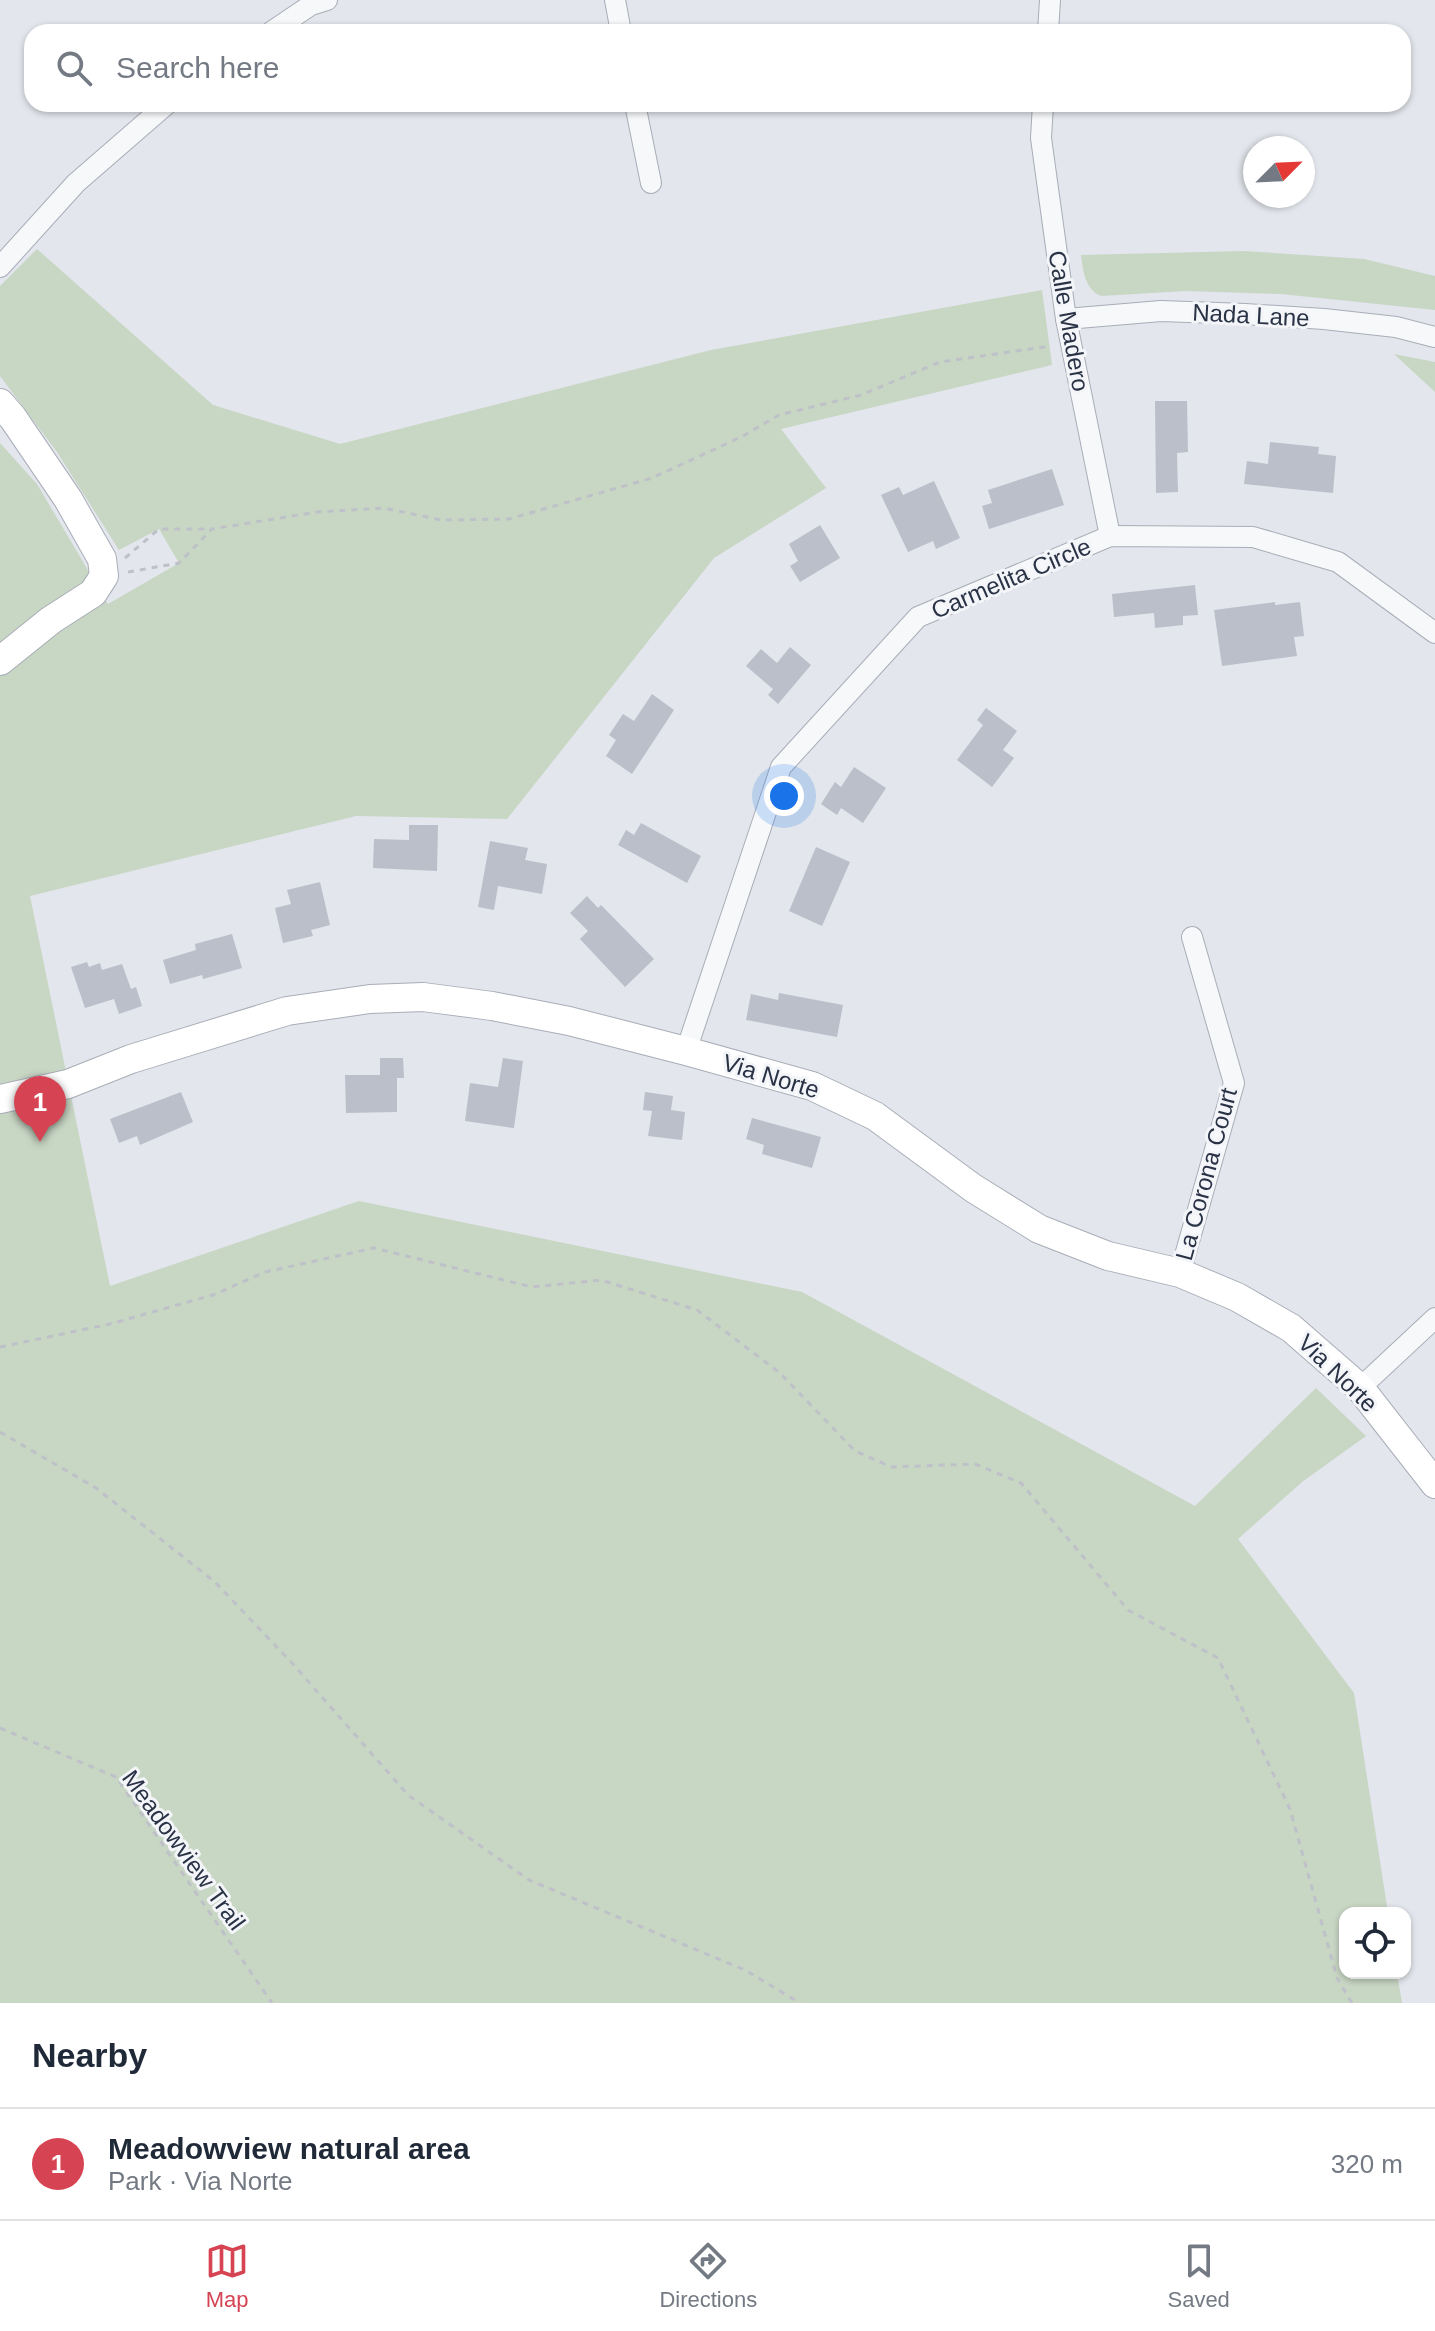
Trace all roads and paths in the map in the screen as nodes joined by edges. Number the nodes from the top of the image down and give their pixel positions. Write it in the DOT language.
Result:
graph roads {
  1 [pos="327,0"];
  2 [pos="615,0"];
  3 [pos="1050,0"];
  4 [pos="283,24"];
  5 [pos="620,24"];
  6 [pos="1048,24"];
  7 [pos="158,112"];
  8 [pos="637,112"];
  9 [pos="1043,112"];
  10 [pos="651,183"];
  11 [pos="0,267"];
  12 [pos="1066,319"];
  13 [pos="1435,337"];
  14 [pos="1071,343"];
  15 [pos="0,403"];
  16 [pos="212,529"];
  17 [pos="1110,536"];
  18 [pos="104,576"];
  19 [pos="1435,633"];
  20 [pos="0,661"];
  21 [pos="1192,937"];
  22 [pos="686,1051"];
  23 [pos="0,1099"];
  24 [pos="1180,1273"];
  25 [pos="1435,1318"];
  26 [pos="0,1347"];
  27 [pos="1360,1388"];
  28 [pos="0,1432"];
  29 [pos="1435,1484"];
  30 [pos="0,1728"];
  31 [pos="272,2003"];
  32 [pos="800,2003"];
  33 [pos="1352,2003"];
  1 -- 4 [label="street"];
  2 -- 5 [label="street"];
  3 -- 6 [label="street"];
  7 -- 11 [label="street"];
  8 -- 10 [label="street"];
  9 -- 12 [label="street, Calle Madero"];
  12 -- 13 [label="street, Nada Lane"];
  12 -- 14 [label="street, Calle Madero"];
  14 -- 16 [label="path"];
  14 -- 17 [label="street, Calle Madero"];
  15 -- 18 [label="street"];
  16 -- 18 [label="path"];
  16 -- 18 [label="path"];
  17 -- 19 [label="street, Carmelita Circle"];
  17 -- 22 [label="street, Carmelita Circle"];
  18 -- 20 [label="street"];
  21 -- 24 [label="street, La Corona Court"];
  22 -- 23 [label="street, Via Norte"];
  22 -- 24 [label="street, Via Norte"];
  24 -- 27 [label="street, Via Norte"];
  25 -- 27 [label="street"];
  26 -- 33 [label="path"];
  27 -- 29 [label="street, Via Norte"];
  28 -- 32 [label="path"];
  30 -- 31 [label="path, Meadowview Trail"];
}
